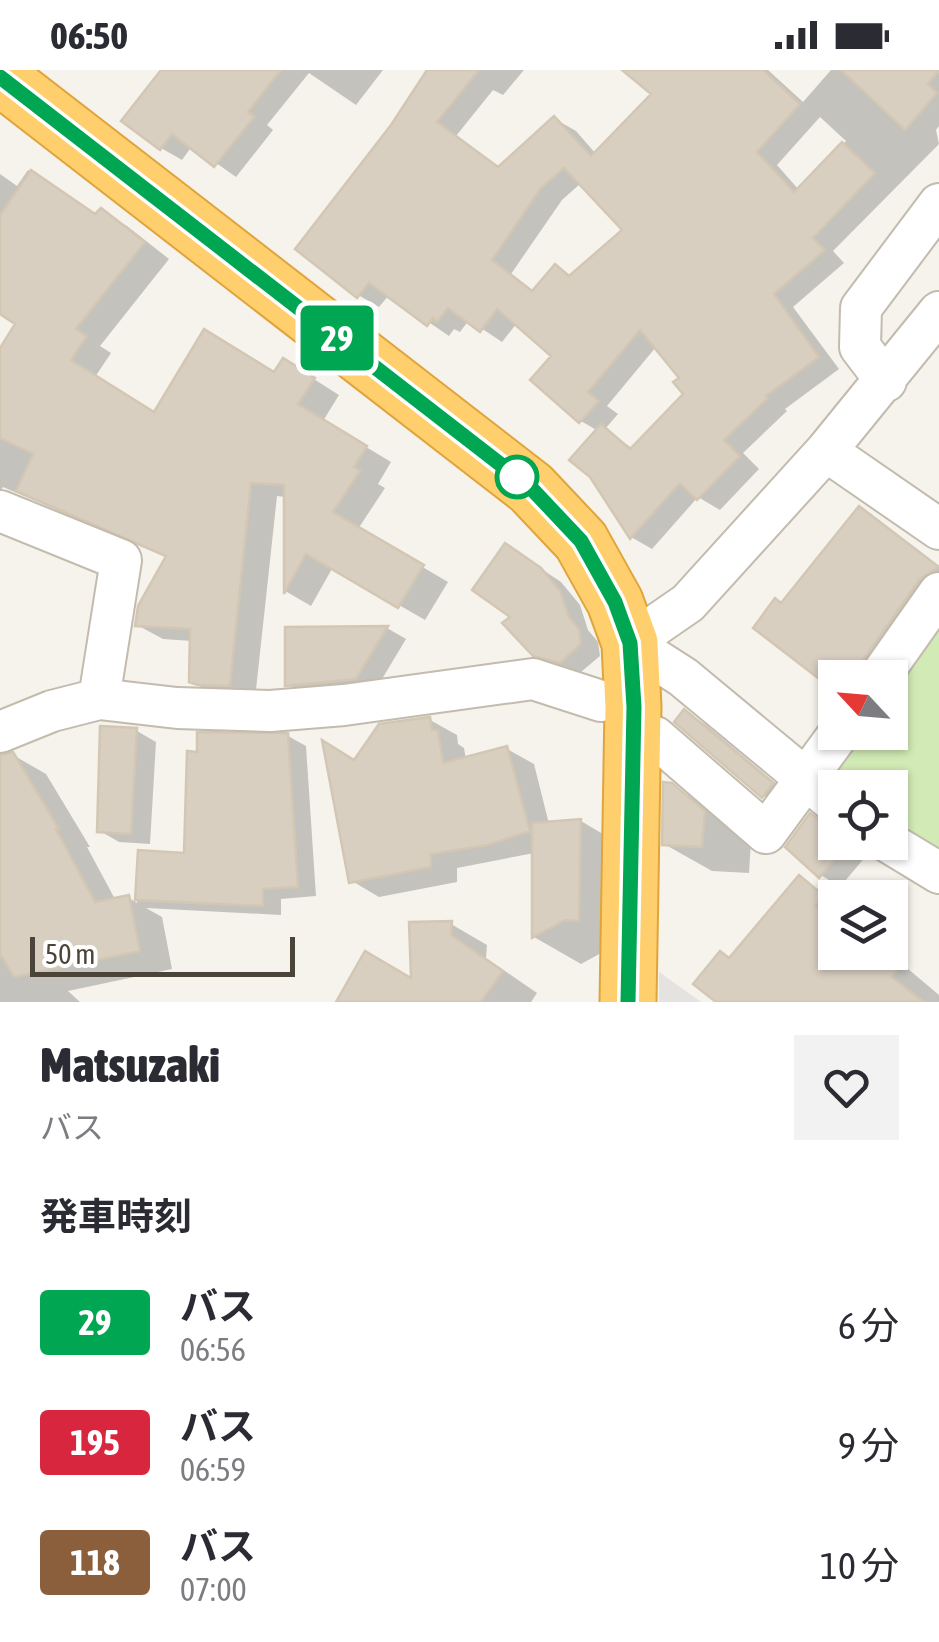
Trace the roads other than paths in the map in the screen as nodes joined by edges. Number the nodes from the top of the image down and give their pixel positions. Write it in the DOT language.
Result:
graph roads {
  1 [pos="5,75"];
  2 [pos="939,204"];
  3 [pos="939,312"];
  4 [pos="886,381"];
  5 [pos="826,451"];
  6 [pos="0,511"];
  7 [pos="939,529"];
  8 [pos="939,593"];
  9 [pos="630,643"];
  10 [pos="892,660"];
  11 [pos="100,698"];
  12 [pos="601,702"];
  13 [pos="0,732"];
  14 [pos="654,737"];
  15 [pos="818,790"];
  16 [pos="818,794"];
  17 [pos="908,854"];
  18 [pos="939,873"];
  19 [pos="628,1002"];
  1 -- 9 [label="highway"];
  2 -- 4 [label="street"];
  3 -- 4 [label="street"];
  4 -- 5 [label="street"];
  5 -- 7 [label="street"];
  5 -- 9 [label="street"];
  6 -- 11 [label="street"];
  8 -- 10 [label="street"];
  9 -- 15 [label="street"];
  9 -- 19 [label="highway"];
  11 -- 12 [label="street"];
  11 -- 13 [label="street"];
  14 -- 16 [label="street"];
  17 -- 18 [label="street"];
}
